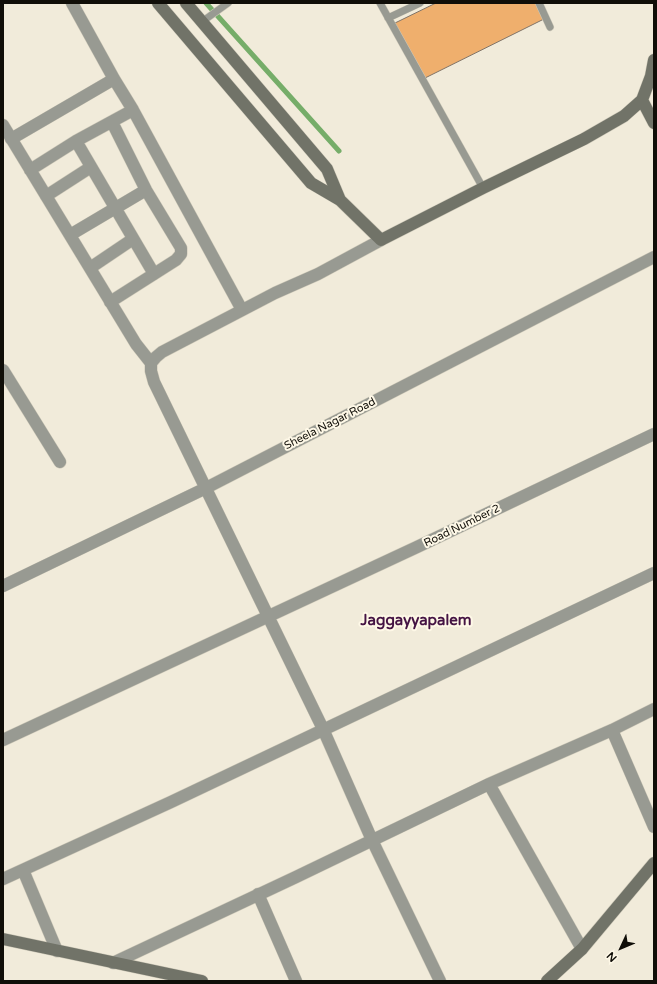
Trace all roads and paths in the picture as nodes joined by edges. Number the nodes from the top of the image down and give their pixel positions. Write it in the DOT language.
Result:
graph roads {
  1 [pos="72,3"];
  2 [pos="158,3"];
  3 [pos="186,3"];
  4 [pos="228,3"];
  5 [pos="380,3"];
  6 [pos="420,3"];
  7 [pos="539,3"];
  8 [pos="207,18"];
  9 [pos="388,18"];
  10 [pos="550,27"];
  11 [pos="654,60"];
  12 [pos="114,79"];
  13 [pos="642,100"];
  14 [pos="133,110"];
  15 [pos="653,120"];
  16 [pos="112,122"];
  17 [pos="3,125"];
  18 [pos="11,139"];
  19 [pos="76,141"];
  20 [pos="91,167"];
  21 [pos="30,170"];
  22 [pos="482,188"];
  23 [pos="146,190"];
  24 [pos="46,196"];
  25 [pos="340,200"];
  26 [pos="115,208"];
  27 [pos="70,236"];
  28 [pos="133,240"];
  29 [pos="381,240"];
  30 [pos="654,257"];
  31 [pos="90,268"];
  32 [pos="154,274"];
  33 [pos="110,302"];
  34 [pos="242,310"];
  35 [pos="151,363"];
  36 [pos="3,370"];
  37 [pos="654,434"];
  38 [pos="60,462"];
  39 [pos="206,488"];
  40 [pos="654,573"];
  41 [pos="3,586"];
  42 [pos="269,617"];
  43 [pos="654,709"];
  44 [pos="323,729"];
  45 [pos="612,730"];
  46 [pos="3,740"];
  47 [pos="489,784"];
  48 [pos="654,827"];
  49 [pos="372,840"];
  50 [pos="654,863"];
  51 [pos="23,870"];
  52 [pos="3,880"];
  53 [pos="258,894"];
  54 [pos="3,939"];
  55 [pos="582,949"];
  56 [pos="57,951"];
  57 [pos="113,963"];
  58 [pos="202,981"];
  59 [pos="296,981"];
  60 [pos="440,981"];
  61 [pos="547,981"];
  1 -- 12 [label="street"];
  2 -- 25 [label="street"];
  3 -- 8 [label="street"];
  4 -- 8 [label="lane"];
  5 -- 9 [label="lane"];
  6 -- 9 [label="lane"];
  7 -- 10 [label="lane"];
  8 -- 25 [label="street"];
  9 -- 22 [label="lane"];
  11 -- 13 [label="street"];
  12 -- 14 [label="street"];
  12 -- 18 [label="street"];
  13 -- 15 [label="street"];
  13 -- 22 [label="street"];
  14 -- 16 [label="street"];
  14 -- 34 [label="street"];
  16 -- 19 [label="street"];
  16 -- 23 [label="street"];
  17 -- 18 [label="street"];
  18 -- 21 [label="street"];
  19 -- 20 [label="street"];
  19 -- 21 [label="street"];
  20 -- 24 [label="street"];
  20 -- 26 [label="street"];
  21 -- 24 [label="street"];
  22 -- 29 [label="street"];
  23 -- 26 [label="street"];
  23 -- 32 [label="street"];
  24 -- 27 [label="street"];
  25 -- 29 [label="street"];
  26 -- 27 [label="street"];
  26 -- 28 [label="street"];
  27 -- 31 [label="street"];
  28 -- 31 [label="street"];
  28 -- 32 [label="street"];
  29 -- 34 [label="street"];
  30 -- 39 [label="street, Sheela Nagar Road"];
  31 -- 33 [label="street"];
  32 -- 33 [label="street"];
  33 -- 35 [label="street"];
  34 -- 35 [label="street"];
  35 -- 39 [label="street"];
  36 -- 38 [label="street"];
  37 -- 42 [label="street, Road Number 2"];
  39 -- 41 [label="street, Sheela Nagar Road"];
  39 -- 42 [label="street"];
  40 -- 44 [label="street"];
  42 -- 44 [label="street"];
  42 -- 46 [label="street, Road Number 2"];
  43 -- 45 [label="street"];
  44 -- 49 [label="street"];
  44 -- 51 [label="street"];
  45 -- 47 [label="street"];
  45 -- 48 [label="street"];
  47 -- 49 [label="street"];
  47 -- 55 [label="street"];
  49 -- 53 [label="street"];
  49 -- 60 [label="street"];
  50 -- 55 [label="street"];
  51 -- 52 [label="street"];
  51 -- 56 [label="street"];
  53 -- 57 [label="street"];
  53 -- 59 [label="street"];
  54 -- 56 [label="street"];
  55 -- 61 [label="street"];
  56 -- 57 [label="street"];
  57 -- 58 [label="street"];
}
